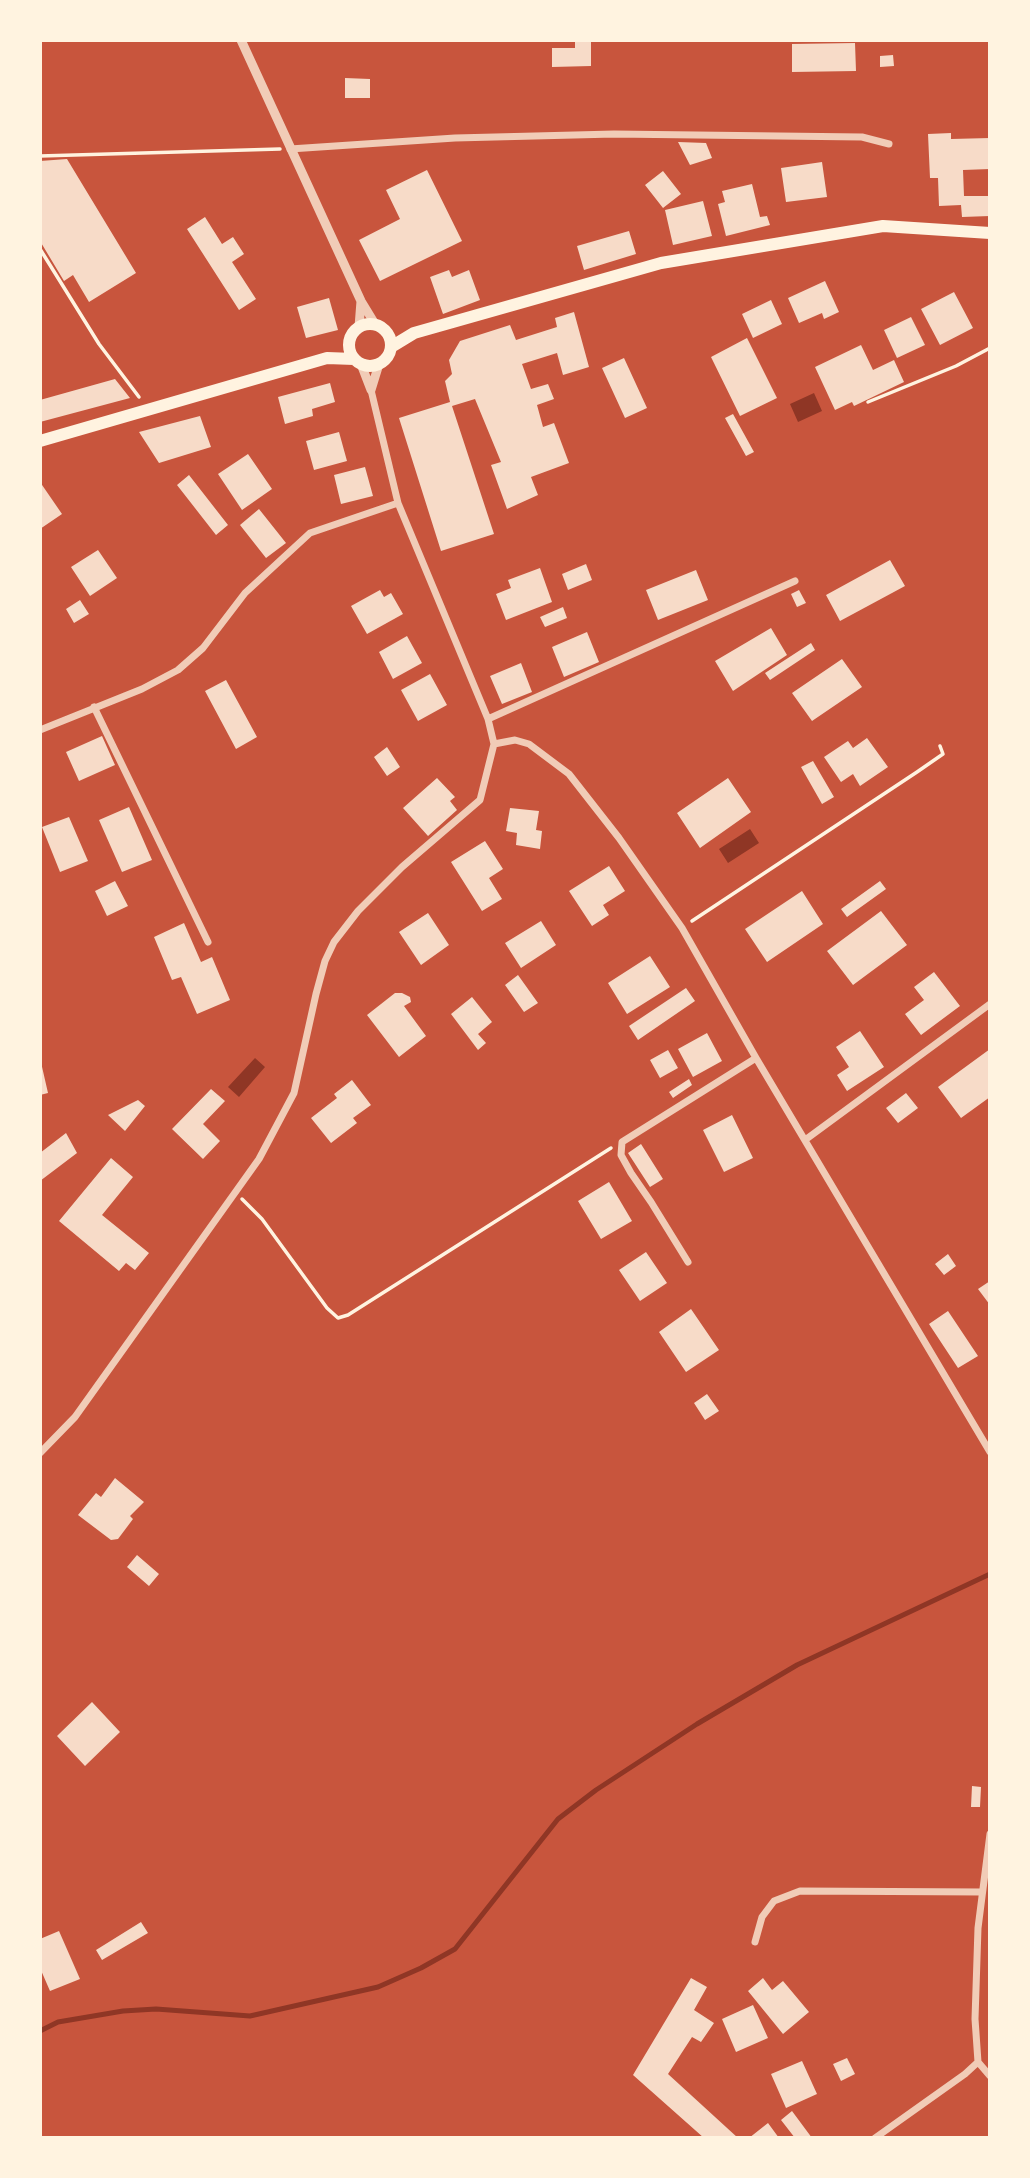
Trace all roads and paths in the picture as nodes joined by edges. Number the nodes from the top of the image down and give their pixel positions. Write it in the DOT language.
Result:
graph roads {
  1 [pos="241,40"];
  2 [pos="889,144"];
  3 [pos="290,149"];
  4 [pos="40,156"];
  5 [pos="990,233"];
  6 [pos="40,249"];
  7 [pos="361,301"];
  8 [pos="359,327"];
  9 [pos="381,328"];
  10 [pos="414,333"];
  11 [pos="348,343"];
  12 [pos="391,347"];
  13 [pos="990,348"];
  14 [pos="327,358"];
  15 [pos="357,362"];
  16 [pos="379,364"];
  17 [pos="371,390"];
  18 [pos="868,402"];
  19 [pos="146,412"];
  20 [pos="40,441"];
  21 [pos="398,503"];
  22 [pos="795,581"];
  23 [pos="94,707"];
  24 [pos="488,719"];
  25 [pos="40,730"];
  26 [pos="494,744"];
  27 [pos="940,746"];
  28 [pos="682,928"];
  29 [pos="208,942"];
  30 [pos="990,1004"];
  31 [pos="756,1058"];
  32 [pos="805,1140"];
  33 [pos="622,1142"];
  34 [pos="235,1192"];
  35 [pos="688,1262"];
  36 [pos="990,1452"];
  37 [pos="40,1453"];
  38 [pos="990,1834"];
  39 [pos="982,1892"];
  40 [pos="755,1942"];
  41 [pos="978,2062"];
  42 [pos="990,2076"];
  43 [pos="875,2138"];
  1 -- 3 [label="street"];
  2 -- 3 [label="street"];
  3 -- 4 [label="path"];
  3 -- 7 [label="street"];
  5 -- 10 [label="main road"];
  6 -- 19 [label="path"];
  7 -- 8 [label="street"];
  7 -- 9 [label="street"];
  8 -- 9 [label="main road"];
  8 -- 11 [label="main road"];
  9 -- 10 [label="main road"];
  9 -- 12 [label="main road"];
  10 -- 12 [label="main road"];
  11 -- 14 [label="main road"];
  11 -- 15 [label="main road"];
  12 -- 16 [label="main road"];
  13 -- 18 [label="path"];
  14 -- 15 [label="main road"];
  14 -- 19 [label="main road"];
  15 -- 16 [label="main road"];
  15 -- 17 [label="street"];
  16 -- 17 [label="street"];
  17 -- 21 [label="street"];
  19 -- 20 [label="main road"];
  21 -- 23 [label="street"];
  21 -- 24 [label="street"];
  22 -- 24 [label="street"];
  23 -- 25 [label="street"];
  23 -- 29 [label="street"];
  24 -- 26 [label="street"];
  26 -- 28 [label="street"];
  26 -- 34 [label="street"];
  27 -- 28 [label="path"];
  28 -- 31 [label="street"];
  30 -- 32 [label="street"];
  31 -- 32 [label="street"];
  31 -- 33 [label="street"];
  32 -- 36 [label="street"];
  33 -- 34 [label="path"];
  33 -- 35 [label="street"];
  34 -- 37 [label="street"];
  38 -- 39 [label="street"];
  39 -- 40 [label="street"];
  39 -- 41 [label="street"];
  41 -- 42 [label="street"];
  41 -- 43 [label="street"];
}
